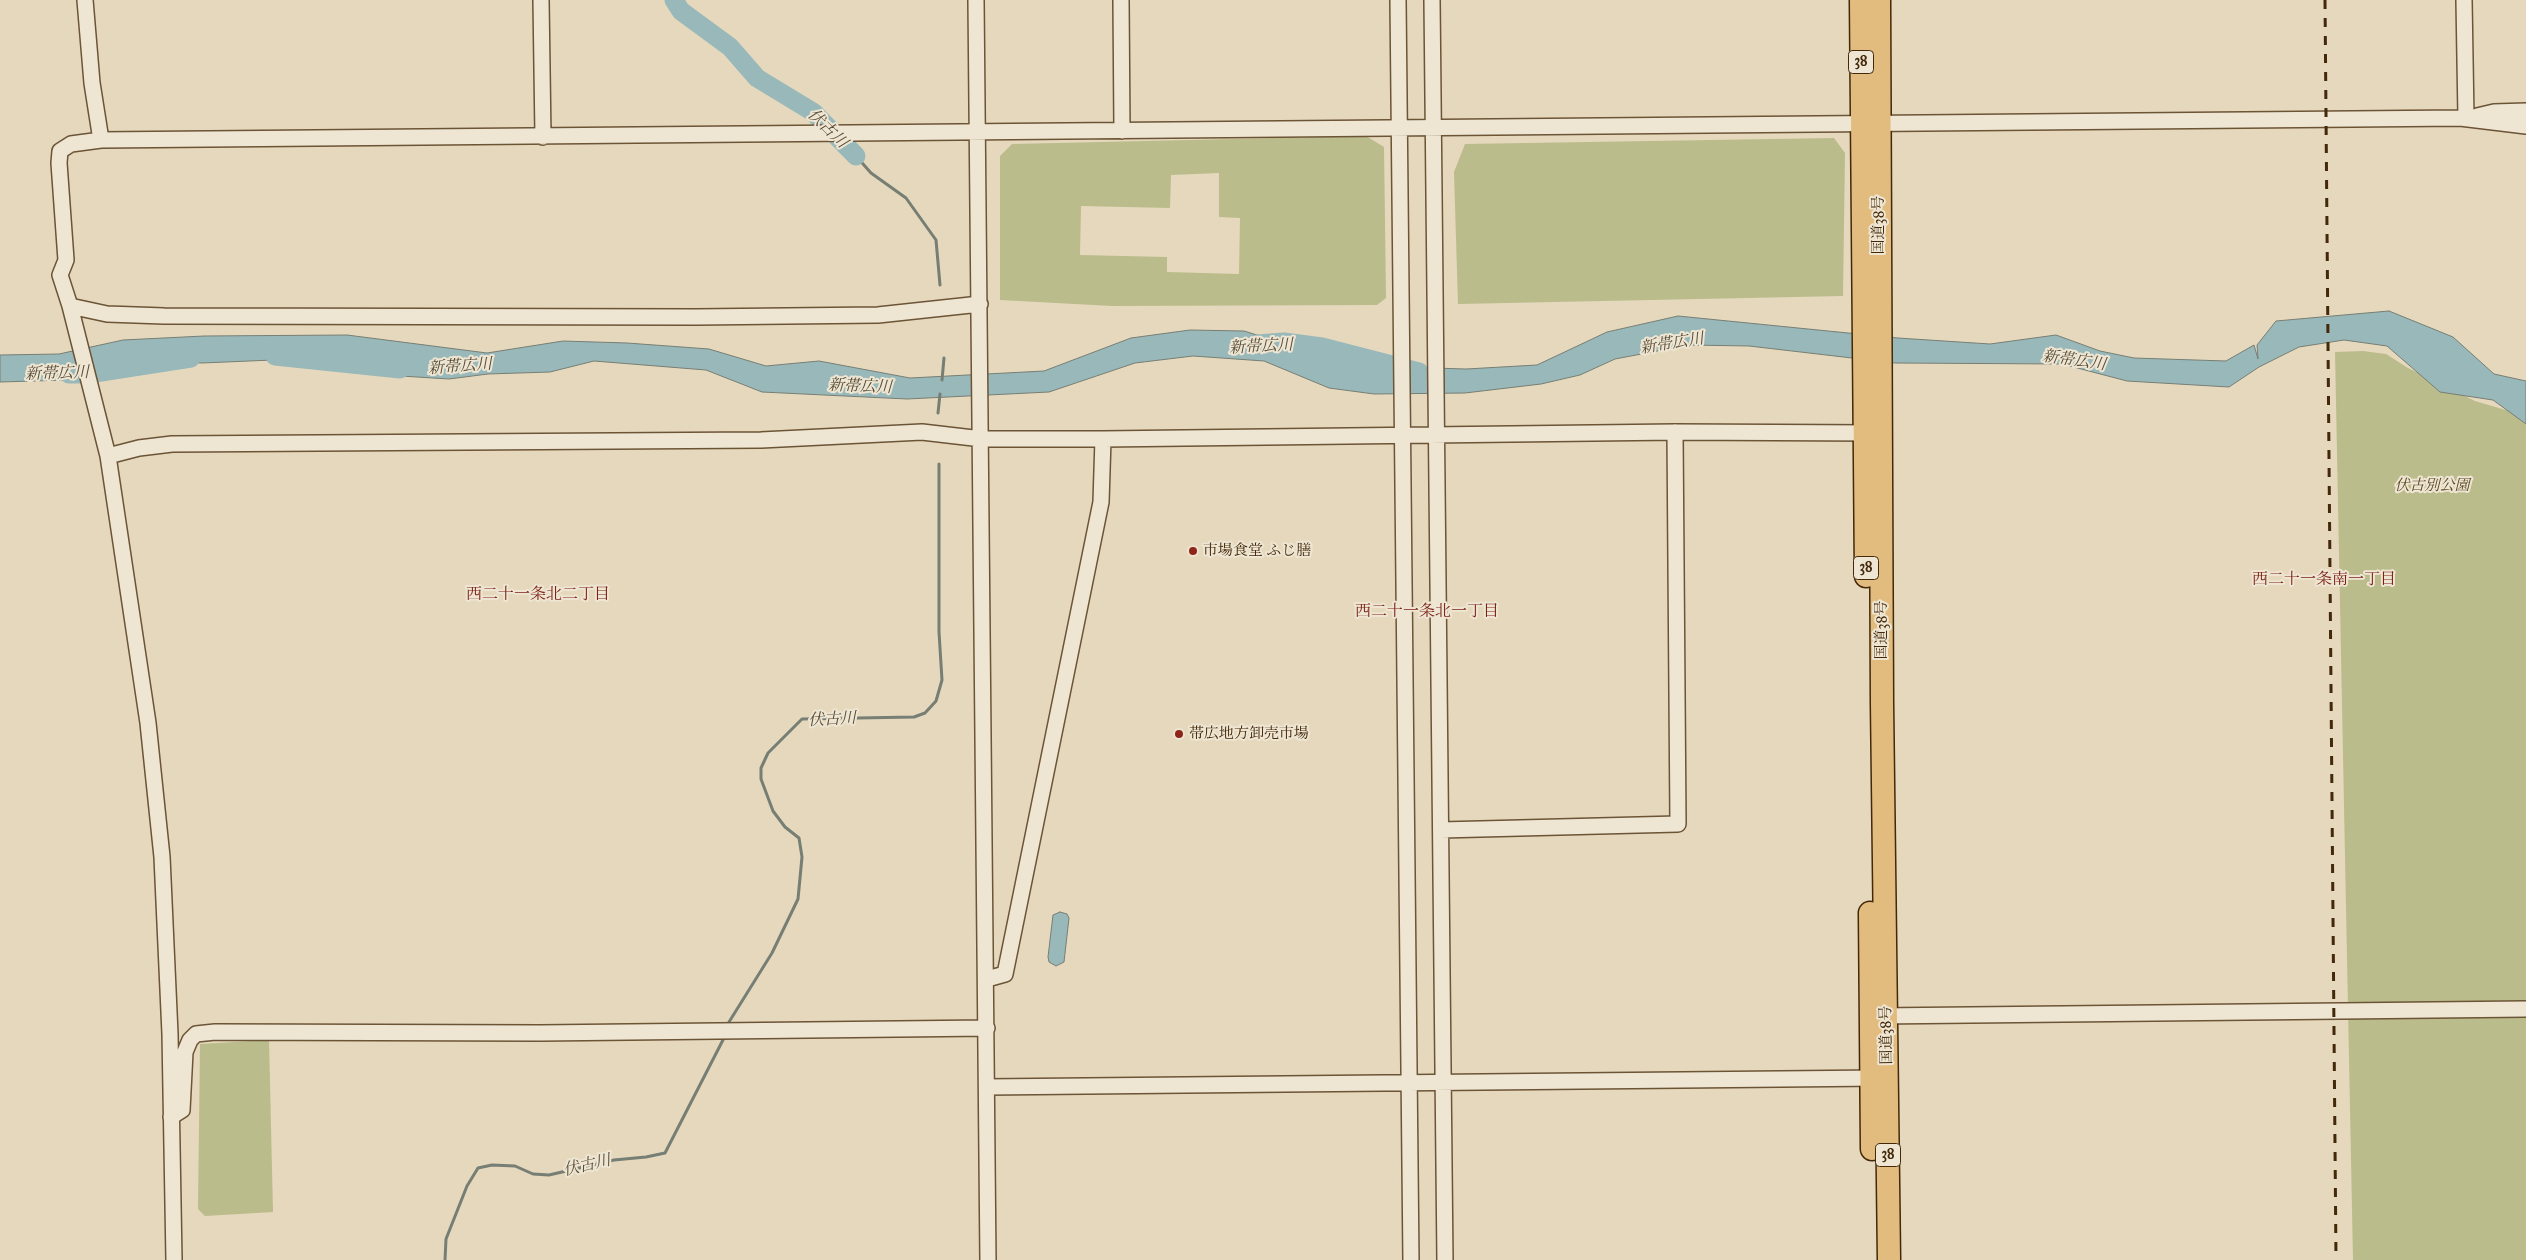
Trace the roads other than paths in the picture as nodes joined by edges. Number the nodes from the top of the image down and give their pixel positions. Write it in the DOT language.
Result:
graph roads {
  1 [pos="85,0"];
  2 [pos="541,0"];
  3 [pos="976,0"];
  4 [pos="1121,0"];
  5 [pos="1398,0"];
  6 [pos="1432,0"];
  7 [pos="1861,0"];
  8 [pos="1879,0"];
  9 [pos="2464,0"];
  10 [pos="2526,111"];
  11 [pos="2466,118"];
  12 [pos="1870,124"];
  13 [pos="2526,126"];
  14 [pos="1434,128"];
  15 [pos="1399,129"];
  16 [pos="1122,131"];
  17 [pos="977,133"];
  18 [pos="543,137"];
  19 [pos="101,140"];
  20 [pos="980,304"];
  21 [pos="70,306"];
  22 [pos="1873,423"];
  23 [pos="1675,432"];
  24 [pos="1437,435"];
  25 [pos="1402,436"];
  26 [pos="982,438"];
  27 [pos="1103,439"];
  28 [pos="108,456"];
  29 [pos="1441,830"];
  30 [pos="986,979"];
  31 [pos="2526,1009"];
  32 [pos="1879,1016"];
  33 [pos="987,1028"];
  34 [pos="1879,1078"];
  35 [pos="1408,1083"];
  36 [pos="1443,1083"];
  37 [pos="987,1087"];
  38 [pos="170,1117"];
  39 [pos="174,1260"];
  40 [pos="988,1260"];
  41 [pos="1411,1260"];
  42 [pos="1445,1260"];
  43 [pos="1874,1260"];
  44 [pos="1889,1260"];
  1 -- 19 [label="street"];
  2 -- 18 [label="street"];
  3 -- 17 [label="street"];
  4 -- 16 [label="street"];
  5 -- 15 [label="street"];
  6 -- 14 [label="street"];
  7 -- 12 [label="highway, 国道38号 / 38"];
  8 -- 12 [label="highway, 国道38号 / 38"];
  9 -- 11 [label="street"];
  10 -- 11 [label="street"];
  11 -- 12 [label="street"];
  11 -- 13 [label="street"];
  12 -- 14 [label="street"];
  12 -- 22 [label="highway, 国道38号 / 38"];
  14 -- 15 [label="street"];
  14 -- 24 [label="street"];
  15 -- 16 [label="street"];
  15 -- 25 [label="street"];
  16 -- 17 [label="street"];
  17 -- 18 [label="street"];
  17 -- 20 [label="street"];
  18 -- 19 [label="street"];
  19 -- 21 [label="street"];
  20 -- 21 [label="street"];
  20 -- 26 [label="street"];
  21 -- 28 [label="street"];
  22 -- 23 [label="street"];
  22 -- 32 [label="highway, 国道38号 / 38"];
  23 -- 24 [label="street"];
  23 -- 29 [label="street"];
  24 -- 25 [label="street"];
  24 -- 29 [label="street"];
  25 -- 27 [label="street"];
  25 -- 35 [label="street"];
  26 -- 27 [label="street"];
  26 -- 28 [label="street"];
  26 -- 30 [label="street"];
  27 -- 30 [label="street"];
  28 -- 38 [label="street"];
  29 -- 36 [label="street"];
  30 -- 33 [label="street"];
  31 -- 32 [label="street"];
  32 -- 34 [label="highway, 国道38号 / 38"];
  33 -- 37 [label="street"];
  33 -- 38 [label="street"];
  34 -- 36 [label="street"];
  34 -- 43 [label="highway, 国道38号 / 38"];
  34 -- 44 [label="highway, 国道38号 / 38"];
  35 -- 36 [label="street"];
  35 -- 37 [label="street"];
  35 -- 41 [label="street"];
  36 -- 42 [label="street"];
  37 -- 40 [label="street"];
  38 -- 39 [label="street"];
}
